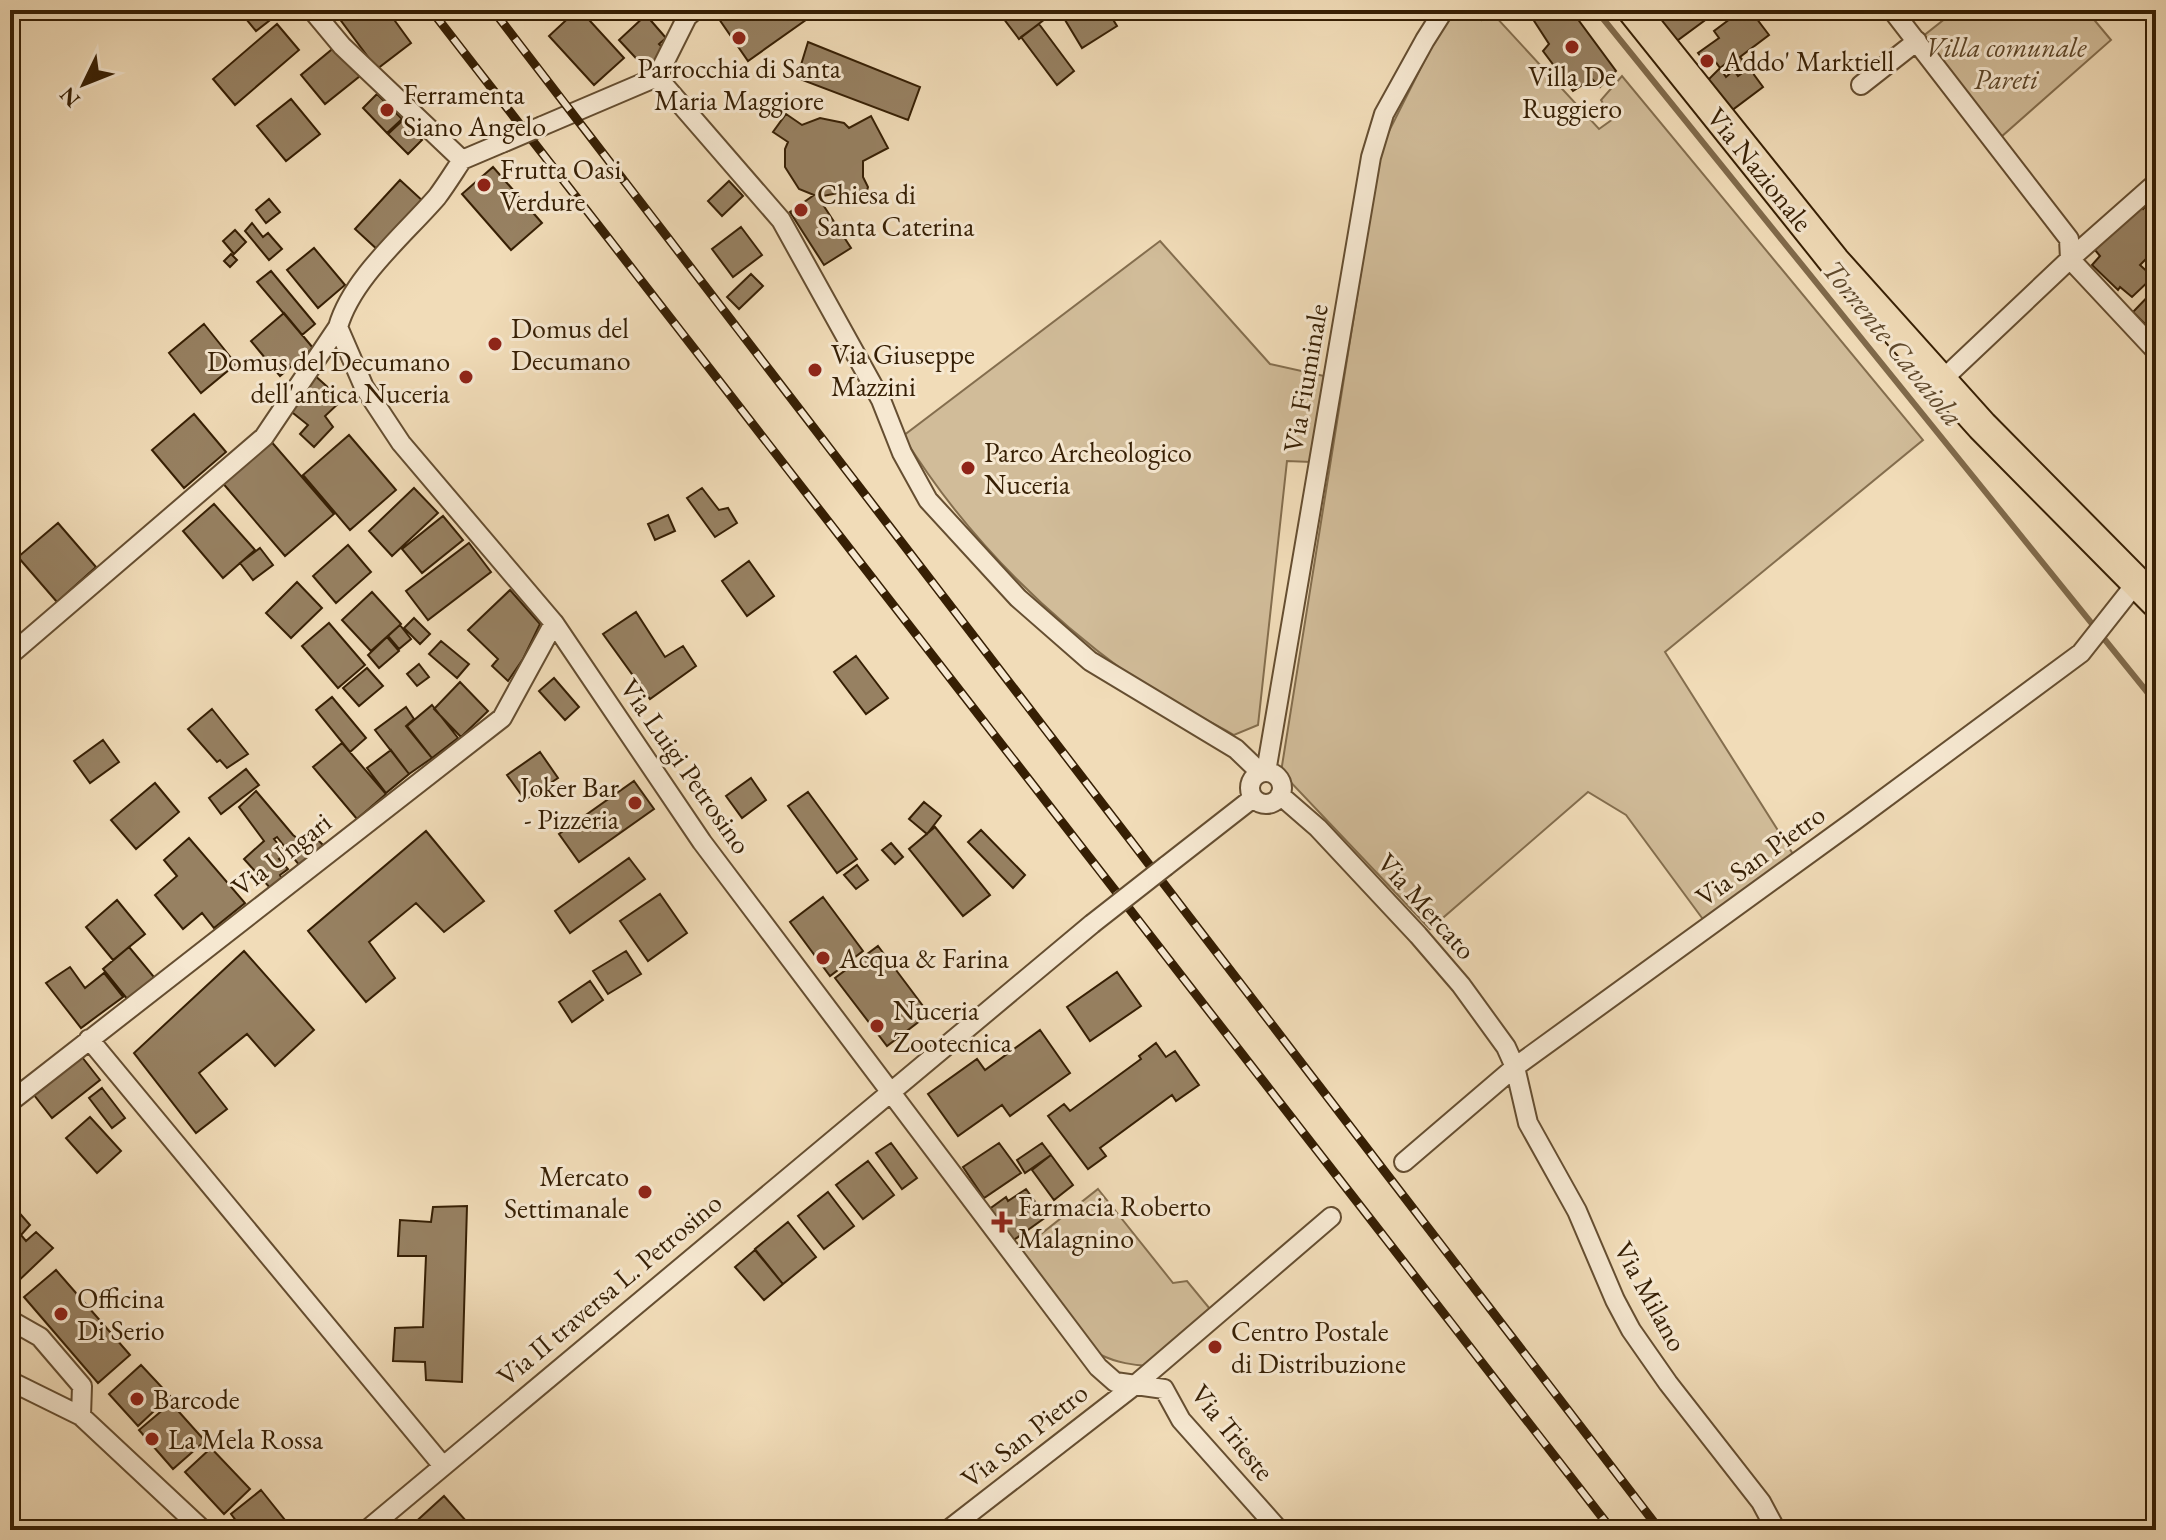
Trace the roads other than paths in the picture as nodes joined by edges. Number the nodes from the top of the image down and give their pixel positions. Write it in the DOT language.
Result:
graph roads {
  1 [pos="312,10"];
  2 [pos="1444,10"];
  3 [pos="1633,10"];
  4 [pos="1892,10"];
  5 [pos="687,12"];
  6 [pos="1917,41"];
  7 [pos="657,77"];
  8 [pos="1861,85"];
  9 [pos="462,160"];
  10 [pos="2156,183"];
  11 [pos="2070,259"];
  12 [pos="338,327"];
  13 [pos="2156,351"];
  14 [pos="1942,380"];
  15 [pos="2146,592"];
  16 [pos="554,623"];
  17 [pos="10,655"];
  18 [pos="1264,772"];
  19 [pos="1280,795"];
  20 [pos="1253,798"];
  21 [pos="89,1039"];
  22 [pos="1515,1067"];
  23 [pos="889,1091"];
  24 [pos="10,1102"];
  25 [pos="1404,1162"];
  26 [pos="1331,1217"];
  27 [pos="10,1302"];
  28 [pos="10,1320"];
  29 [pos="40,1337"];
  30 [pos="10,1381"];
  31 [pos="1135,1385"];
  32 [pos="81,1416"];
  33 [pos="443,1466"];
  34 [pos="203,1530"];
  35 [pos="367,1530"];
  36 [pos="948,1530"];
  37 [pos="1279,1530"];
  38 [pos="1776,1530"];
  1 -- 9 [label="street"];
  2 -- 18 [label="street, Via Fiuminale"];
  3 -- 14 [label="main road, Via Nazionale"];
  4 -- 6 [label="street"];
  5 -- 7 [label="street"];
  6 -- 8 [label="street"];
  6 -- 11 [label="street"];
  7 -- 9 [label="street, bridge"];
  7 -- 18 [label="street"];
  9 -- 12 [label="street"];
  10 -- 11 [label="street"];
  11 -- 13 [label="street"];
  11 -- 14 [label="street"];
  12 -- 16 [label="street, Via Luigi Petrosino"];
  12 -- 17 [label="street"];
  14 -- 15 [label="main road, Via Nazionale"];
  15 -- 22 [label="street, Via San Pietro"];
  16 -- 21 [label="street, Via Ungari"];
  16 -- 23 [label="street, Via Luigi Petrosino"];
  18 -- 19 [label="street"];
  18 -- 20 [label="street"];
  19 -- 20 [label="street"];
  19 -- 22 [label="street, Via Mercato"];
  20 -- 23 [label="street, Via II traversa L. Petrosino, bridge"];
  21 -- 24 [label="street, Via Ungari"];
  21 -- 33 [label="street"];
  22 -- 25 [label="street, Via San Pietro"];
  22 -- 38 [label="street, Via Milano"];
  23 -- 31 [label="street, Via Luigi Petrosino"];
  23 -- 33 [label="street, Via II traversa L. Petrosino"];
  26 -- 31 [label="street, Via San Pietro"];
  27 -- 29 [label="street"];
  28 -- 29 [label="street"];
  29 -- 32 [label="street"];
  30 -- 32 [label="street"];
  31 -- 36 [label="street, Via San Pietro"];
  31 -- 37 [label="street, Via Trieste"];
  32 -- 34 [label="street"];
  33 -- 35 [label="street, Via II traversa L. Petrosino"];
}
